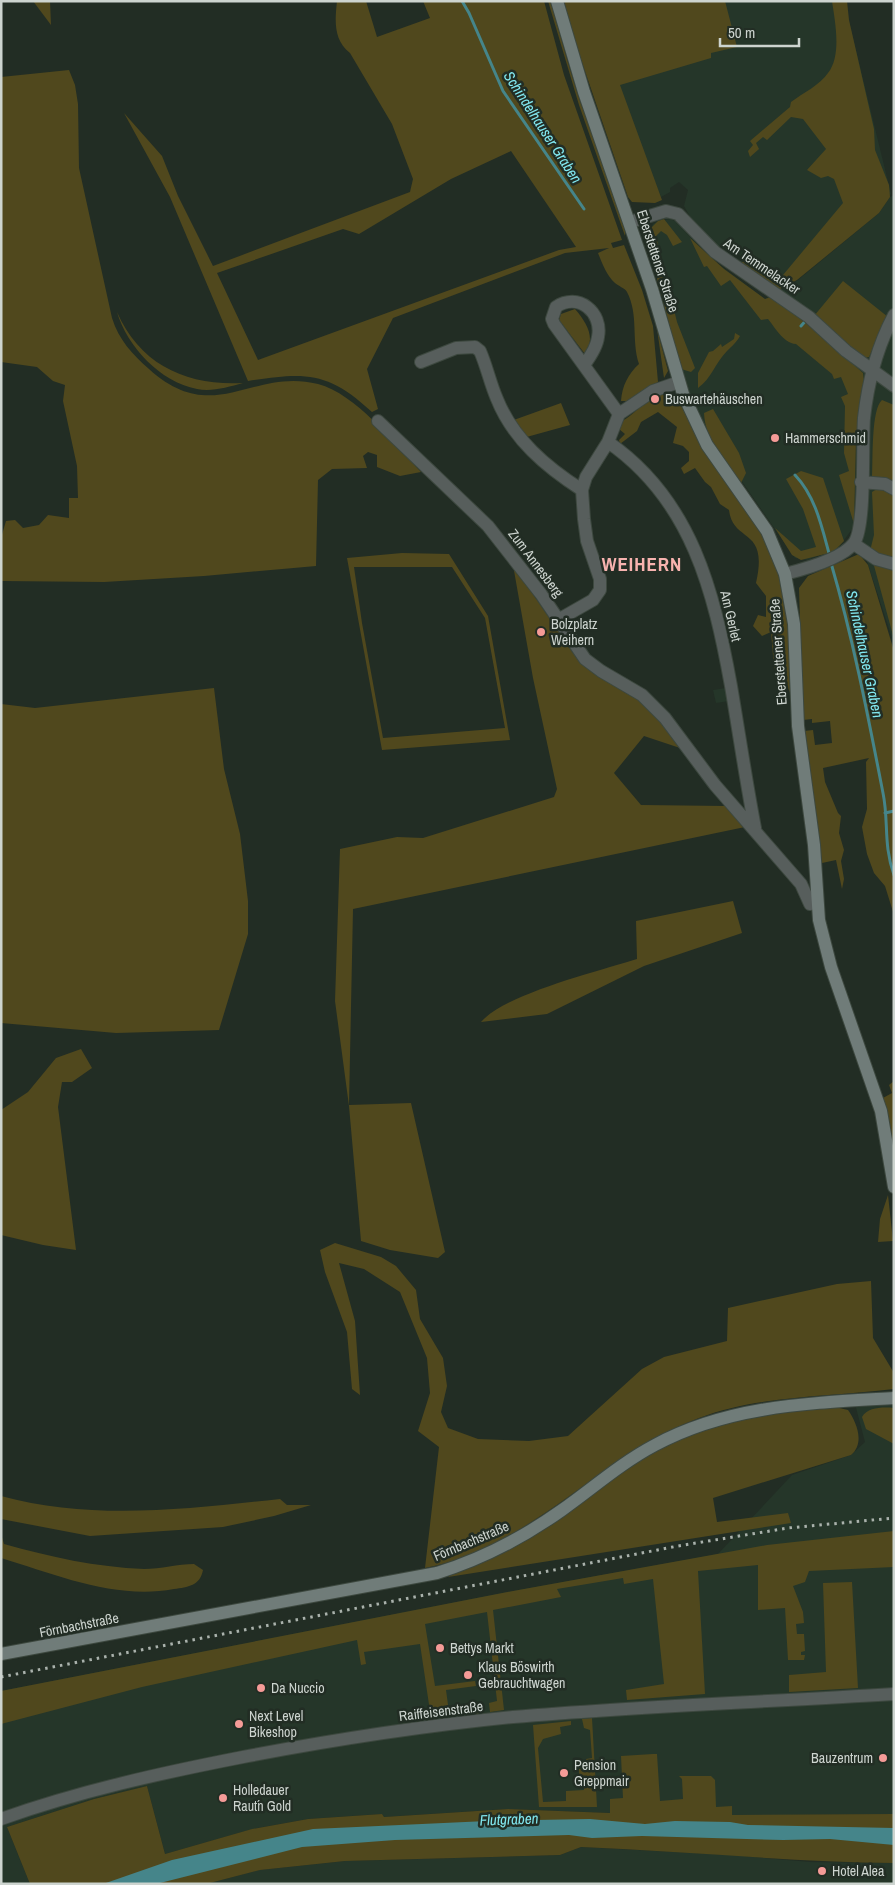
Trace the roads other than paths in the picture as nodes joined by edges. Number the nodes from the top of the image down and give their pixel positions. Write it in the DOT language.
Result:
graph roads {
  1 [pos="557,1"];
  2 [pos="630,222"];
  3 [pos="894,315"];
  4 [pos="421,362"];
  5 [pos="584,365"];
  6 [pos="872,371"];
  7 [pos="679,382"];
  8 [pos="894,386"];
  9 [pos="619,414"];
  10 [pos="378,421"];
  11 [pos="608,442"];
  12 [pos="861,482"];
  13 [pos="894,489"];
  14 [pos="582,490"];
  15 [pos="854,544"];
  16 [pos="894,564"];
  17 [pos="786,574"];
  18 [pos="558,620"];
  19 [pos="754,828"];
  20 [pos="817,903"];
  21 [pos="892,1167"];
  22 [pos="894,1187"];
  23 [pos="894,1398"];
  24 [pos="1,1654"];
  25 [pos="894,1694"];
  26 [pos="1,1819"];
  1 -- 2 [label="main road, Eberstettener Straße"];
  2 -- 6 [label="street, Am Temmelacker"];
  2 -- 7 [label="main road, Eberstettener Straße"];
  3 -- 6 [label="street"];
  4 -- 14 [label="street"];
  5 -- 5 [label="street"];
  5 -- 9 [label="street"];
  6 -- 8 [label="street, Am Temmelacker"];
  6 -- 12 [label="street"];
  7 -- 9 [label="street"];
  7 -- 17 [label="main road, Eberstettener Straße"];
  9 -- 11 [label="street"];
  10 -- 18 [label="street, Zum Annesberg"];
  11 -- 14 [label="street"];
  11 -- 19 [label="street, Am Gerlet"];
  12 -- 13 [label="street"];
  12 -- 15 [label="street"];
  14 -- 18 [label="street"];
  15 -- 16 [label="street"];
  15 -- 17 [label="street"];
  17 -- 20 [label="main road, Eberstettener Straße"];
  18 -- 19 [label="street, Zum Annesberg"];
  19 -- 20 [label="street, Zum Annesberg"];
  20 -- 21 [label="main road, Eberstettener Straße"];
  21 -- 22 [label="main road, Eberstettener Straße"];
  23 -- 24 [label="main road, Förnbachstraße"];
  25 -- 26 [label="street, Raiffeisenstraße"];
}
